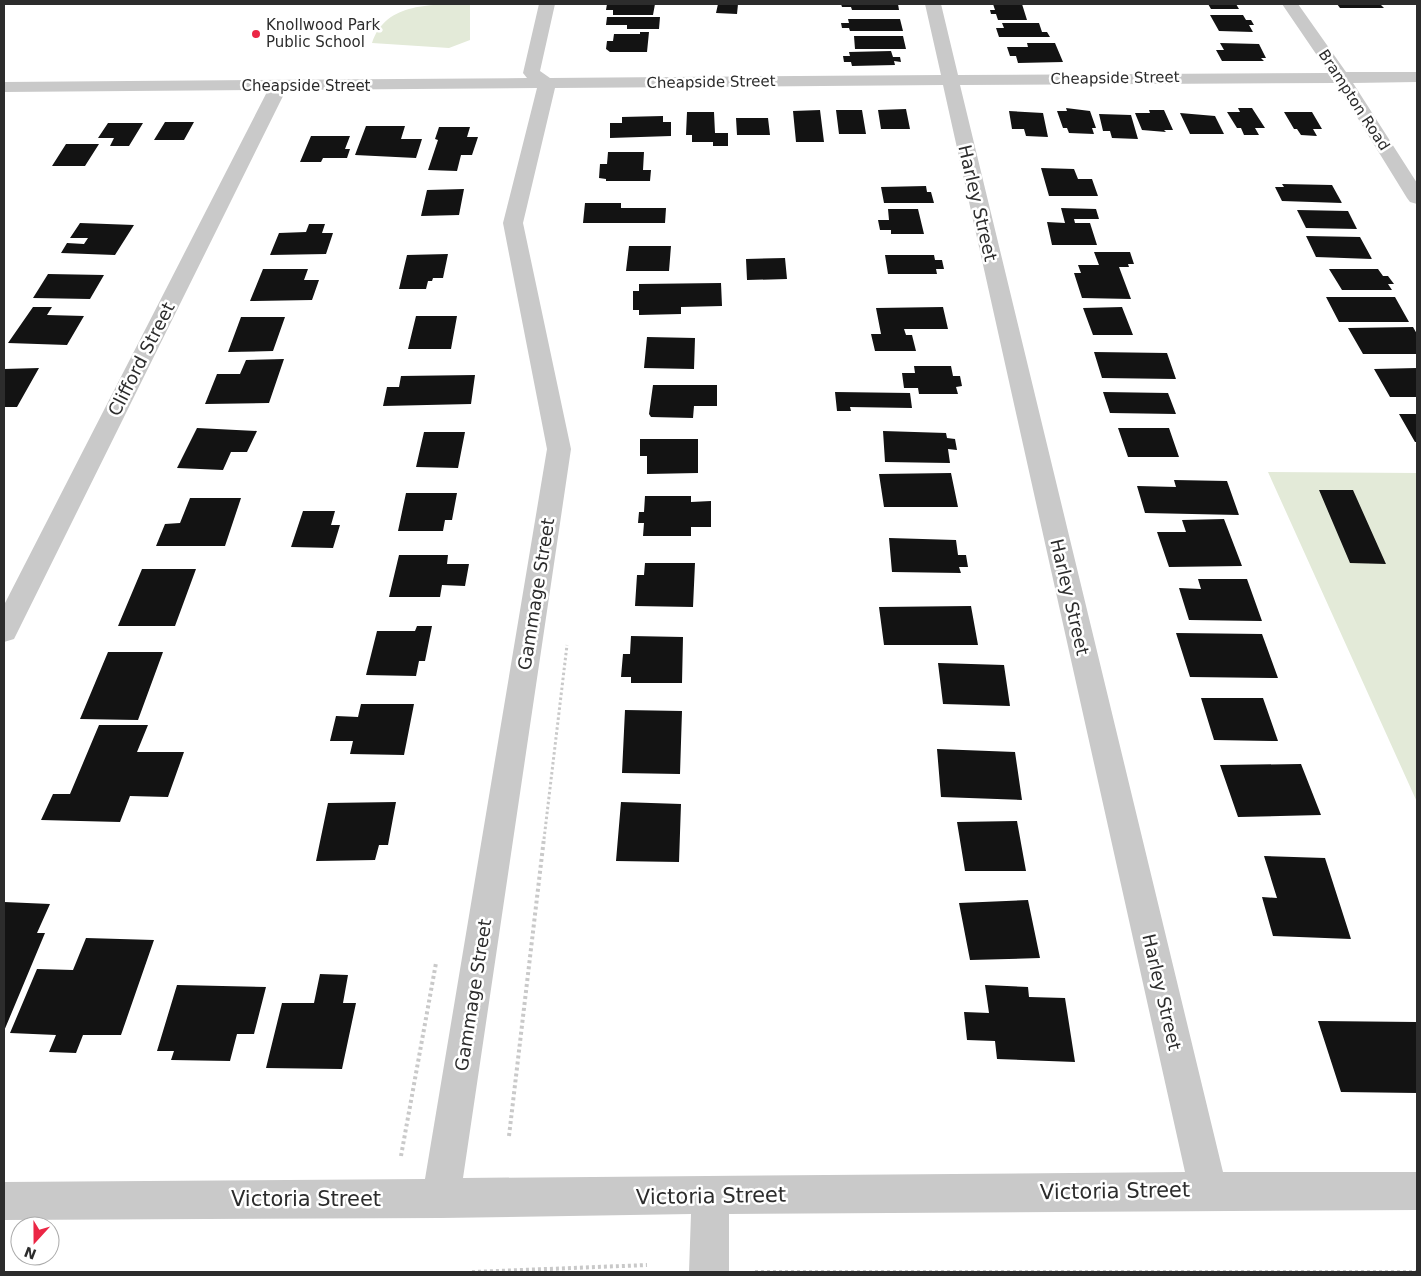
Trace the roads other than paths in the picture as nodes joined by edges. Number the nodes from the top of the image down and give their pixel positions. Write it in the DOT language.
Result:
graph roads {
  1 [pos="546,4"];
  2 [pos="933,4"];
  3 [pos="1290,4"];
  4 [pos="1340,76"];
  5 [pos="1417,77"];
  6 [pos="950,80"];
  7 [pos="547,84"];
  8 [pos="279,86"];
  9 [pos="4,87"];
  10 [pos="1417,198"];
  11 [pos="4,631"];
  12 [pos="1208,1190"];
  13 [pos="1417,1191"];
  14 [pos="710,1196"];
  15 [pos="441,1199"];
  16 [pos="4,1200"];
  17 [pos="709,1272"];
  1 -- 7 [label="street"];
  2 -- 6 [label="street, Harley Street"];
  3 -- 4 [label="street, Brampton Road"];
  4 -- 5 [label="street, Cheapside Street"];
  4 -- 6 [label="street, Cheapside Street"];
  4 -- 10 [label="street, Brampton Road"];
  6 -- 7 [label="street, Cheapside Street"];
  6 -- 12 [label="street, Harley Street"];
  7 -- 8 [label="street, Cheapside Street"];
  7 -- 15 [label="street, Gammage Street"];
  8 -- 9 [label="street, Cheapside Street"];
  8 -- 11 [label="street, Clifford Street"];
  12 -- 13 [label="street, Victoria Street"];
  12 -- 14 [label="street, Victoria Street"];
  14 -- 15 [label="street, Victoria Street"];
  14 -- 17 [label="street"];
  15 -- 16 [label="street, Victoria Street"];
}
